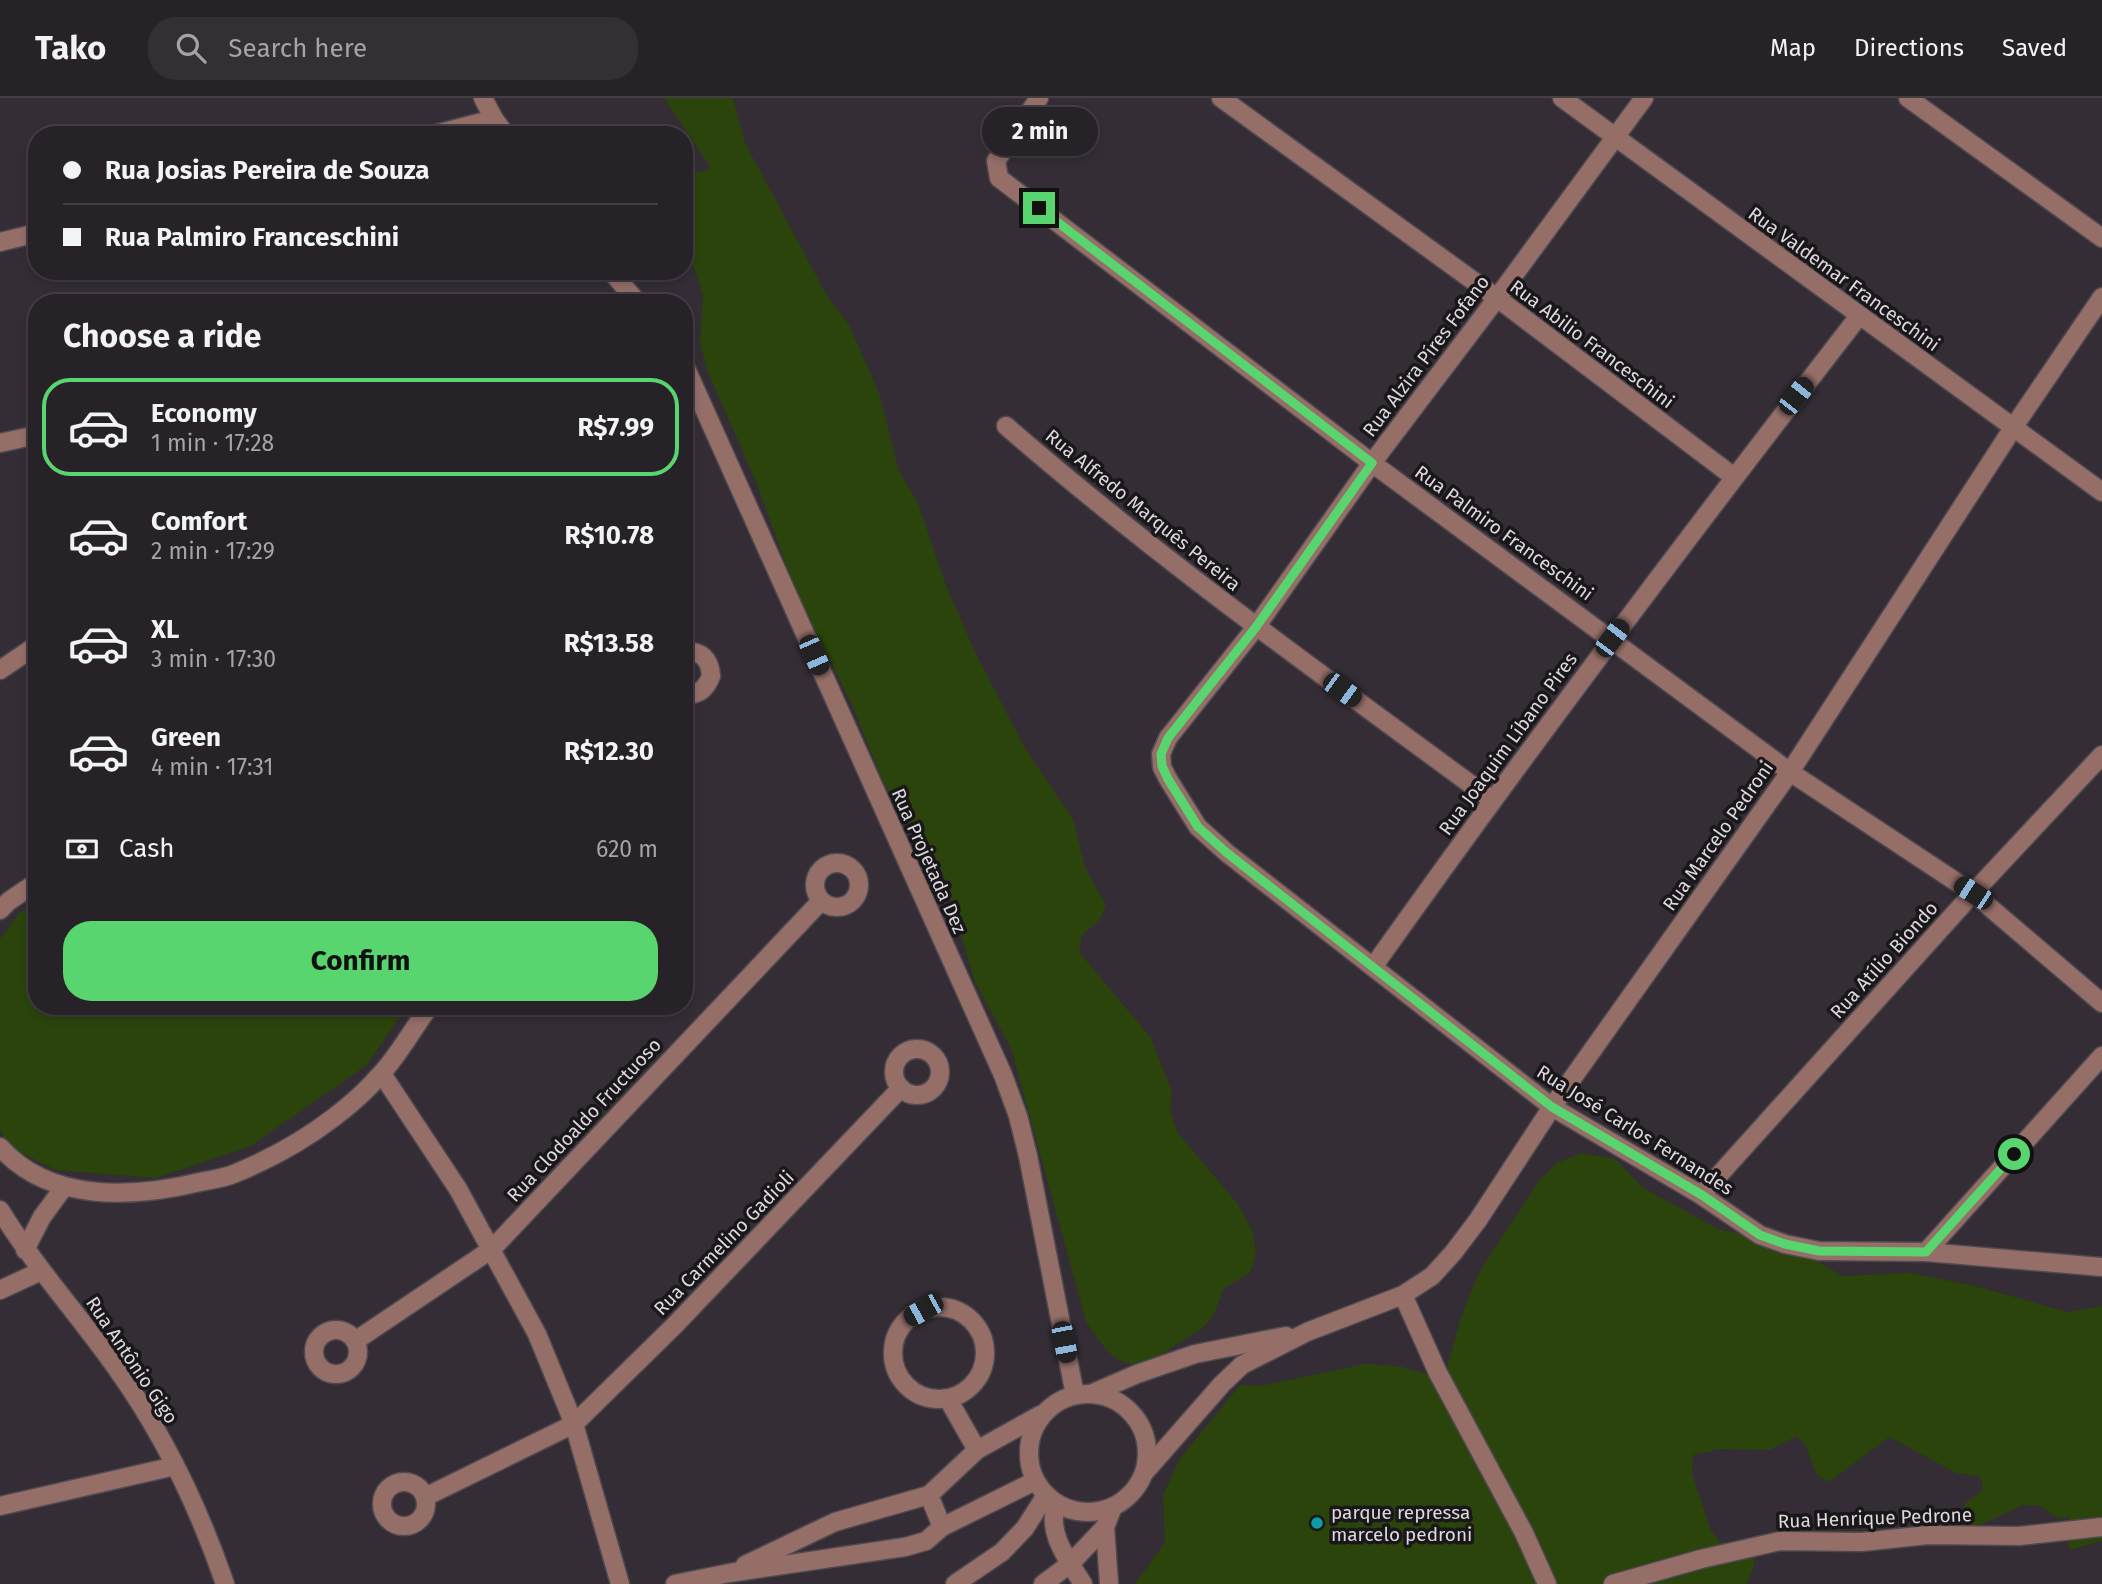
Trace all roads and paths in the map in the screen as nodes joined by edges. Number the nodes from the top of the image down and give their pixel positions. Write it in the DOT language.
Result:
graph roads {
  1 [pos="483,98"];
  2 [pos="1039,98"];
  3 [pos="1220,98"];
  4 [pos="1562,98"];
  5 [pos="1644,98"];
  6 [pos="1908,98"];
  7 [pos="494,119"];
  8 [pos="467,126"];
  9 [pos="499,126"];
  10 [pos="1616,137"];
  11 [pos="28,235"];
  12 [pos="2102,238"];
  13 [pos="0,242"];
  14 [pos="619,280"];
  15 [pos="630,294"];
  16 [pos="2102,296"];
  17 [pos="1497,298"];
  18 [pos="1859,316"];
  19 [pos="693,384"];
  20 [pos="1006,426"];
  21 [pos="2013,428"];
  22 [pos="28,437"];
  23 [pos="0,443"];
  24 [pos="1372,463"];
  25 [pos="1734,477"];
  26 [pos="2102,492"];
  27 [pos="1256,627"];
  28 [pos="1612,638"];
  29 [pos="28,651"];
  30 [pos="693,651"];
  31 [pos="0,670"];
  32 [pos="693,694"];
  33 [pos="2102,755"];
  34 [pos="1790,772"];
  35 [pos="1168,779"];
  36 [pos="1492,800"];
  37 [pos="28,889"];
  38 [pos="1973,893"];
  39 [pos="821,901"];
  40 [pos="0,910"];
  41 [pos="1373,967"];
  42 [pos="2102,1003"];
  43 [pos="424,1015"];
  44 [pos="2102,1056"];
  45 [pos="382,1074"];
  46 [pos="901,1088"];
  47 [pos="1552,1107"];
  48 [pos="0,1147"];
  49 [pos="64,1187"];
  50 [pos="1702,1195"];
  51 [pos="0,1210"];
  52 [pos="492,1249"];
  53 [pos="25,1250"];
  54 [pos="1926,1252"];
  55 [pos="2102,1267"];
  56 [pos="41,1271"];
  57 [pos="0,1290"];
  58 [pos="1403,1295"];
  59 [pos="1307,1332"];
  60 [pos="355,1340"];
  61 [pos="1084,1394"];
  62 [pos="948,1399"];
  63 [pos="1043,1413"];
  64 [pos="574,1424"];
  65 [pos="977,1450"];
  66 [pos="175,1466"];
  67 [pos="1144,1473"];
  68 [pos="1046,1494"];
  69 [pos="929,1495"];
  70 [pos="425,1497"];
  71 [pos="0,1506"];
  72 [pos="1113,1507"];
  73 [pos="942,1527"];
  74 [pos="1105,1527"];
  75 [pos="2102,1527"];
  76 [pos="1070,1563"];
  77 [pos="729,1573"];
  78 [pos="225,1584"];
  79 [pos="620,1584"];
  80 [pos="675,1584"];
  81 [pos="955,1584"];
  82 [pos="1043,1584"];
  83 [pos="1083,1584"];
  84 [pos="1109,1584"];
  85 [pos="1547,1584"];
  86 [pos="1613,1584"];
  1 -- 7 [label="street"];
  2 -- 24 [label="street, Rua Palmiro Franceschini"];
  3 -- 17 [label="street, Rua Abilio Franceschini"];
  4 -- 10 [label="street, Rua Valdemar Franceschini"];
  5 -- 10 [label="street, Rua Alzira Píres Fofano"];
  6 -- 12 [label="street"];
  7 -- 8 [label="street"];
  7 -- 9 [label="street"];
  10 -- 17 [label="street, Rua Alzira Píres Fofano"];
  10 -- 18 [label="street, Rua Valdemar Franceschini"];
  11 -- 13 [label="street"];
  14 -- 15 [label="street"];
  16 -- 21 [label="street, Rua Marcelo Pedroni"];
  17 -- 24 [label="street, Rua Alzira Píres Fofano"];
  17 -- 25 [label="street, Rua Abilio Franceschini"];
  18 -- 21 [label="street, Rua Valdemar Franceschini"];
  18 -- 25 [label="street, Rua Joaquim Líbano Pires"];
  19 -- 61 [label="street, Rua Projetada Dez"];
  20 -- 27 [label="street, Rua Alfredo Marquês Pereira"];
  21 -- 26 [label="street, Rua Valdemar Franceschini"];
  21 -- 34 [label="street, Rua Marcelo Pedroni"];
  22 -- 23 [label="street"];
  24 -- 27 [label="street, Rua Alzira Píres Fofano"];
  24 -- 28 [label="street, Rua Palmiro Franceschini"];
  25 -- 28 [label="street, Rua Joaquim Líbano Pires"];
  27 -- 35 [label="street, Rua Alzira Píres Fofano"];
  27 -- 36 [label="street, Rua Alfredo Marquês Pereira"];
  28 -- 34 [label="street, Rua Palmiro Franceschini"];
  28 -- 36 [label="street, Rua Joaquim Líbano Pires"];
  29 -- 31 [label="street"];
  30 -- 32 [label="street"];
  33 -- 38 [label="street, Rua Atílio Biondo"];
  34 -- 38 [label="street, Rua Palmiro Franceschini"];
  34 -- 47 [label="street, Rua Marcelo Pedroni"];
  35 -- 41 [label="street, Rua José Carlos Fernandes"];
  36 -- 41 [label="street, Rua Joaquim Líbano Pires"];
  37 -- 40 [label="street"];
  38 -- 42 [label="street, Rua Palmiro Franceschini"];
  38 -- 50 [label="street, Rua Atílio Biondo"];
  39 -- 52 [label="street, Rua Clodoaldo Fructuoso"];
  41 -- 47 [label="street, Rua José Carlos Fernandes"];
  43 -- 45 [label="street"];
  44 -- 54 [label="street"];
  45 -- 49 [label="street"];
  45 -- 52 [label="street"];
  46 -- 64 [label="street, Rua Carmelino Gadioli"];
  47 -- 50 [label="street, Rua José Carlos Fernandes"];
  47 -- 58 [label="street, Rua Marcelo Pedroni"];
  48 -- 49 [label="street"];
  49 -- 53 [label="street"];
  50 -- 54 [label="street, Rua José Carlos Fernandes"];
  51 -- 53 [label="street, Rua Antônio Gigo"];
  52 -- 60 [label="street, Rua Clodoaldo Fructuoso"];
  52 -- 64 [label="street"];
  53 -- 56 [label="street, Rua Antônio Gigo"];
  54 -- 55 [label="street, Rua José Carlos Fernandes"];
  56 -- 57 [label="street"];
  56 -- 66 [label="street, Rua Antônio Gigo"];
  58 -- 59 [label="street, Rua Marcelo Pedroni"];
  58 -- 85 [label="street"];
  59 -- 61 [label="street, Rua Marcelo Pedroni"];
  59 -- 67 [label="street, Rua Marcelo Pedroni"];
  61 -- 63 [label="street"];
  61 -- 67 [label="street"];
  62 -- 62 [label="street"];
  62 -- 65 [label="street"];
  63 -- 65 [label="street"];
  63 -- 68 [label="street"];
  64 -- 70 [label="street, Rua Carmelino Gadioli"];
  64 -- 79 [label="street"];
  65 -- 69 [label="street"];
  66 -- 71 [label="street"];
  66 -- 78 [label="street, Rua Antônio Gigo"];
  67 -- 72 [label="street"];
  68 -- 72 [label="street"];
  68 -- 73 [label="street"];
  68 -- 76 [label="street"];
  68 -- 81 [label="street"];
  69 -- 73 [label="street"];
  69 -- 77 [label="street"];
  72 -- 74 [label="street"];
  73 -- 77 [label="street"];
  74 -- 76 [label="street"];
  74 -- 84 [label="street"];
  75 -- 86 [label="street, Rua Henrique Pedrone"];
  76 -- 82 [label="street"];
  76 -- 83 [label="street"];
  77 -- 80 [label="street"];
}
